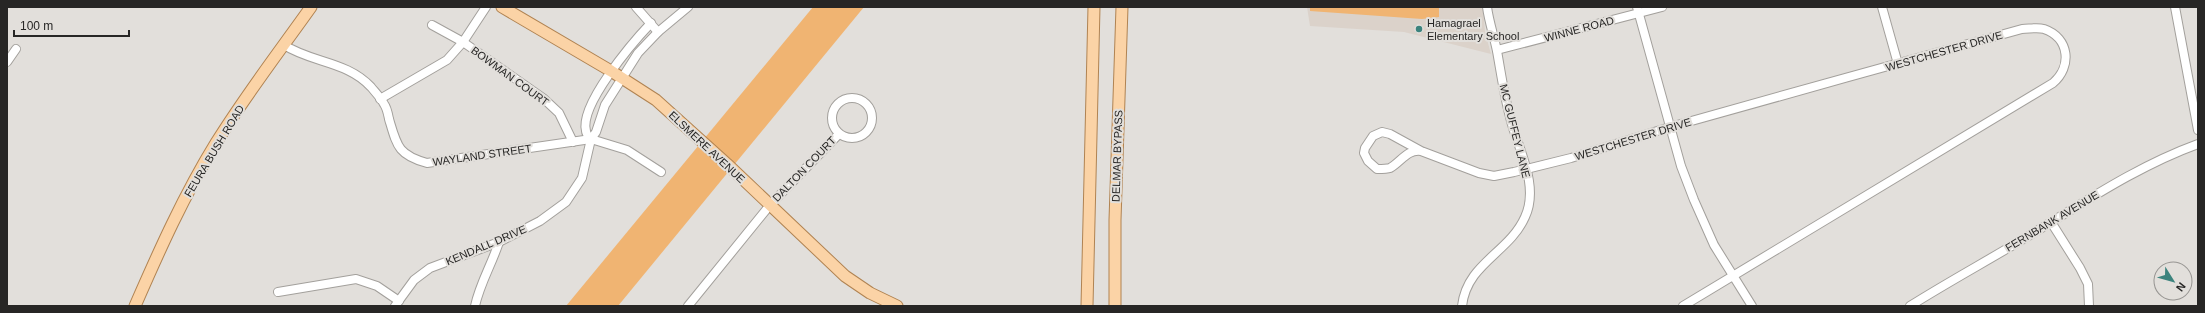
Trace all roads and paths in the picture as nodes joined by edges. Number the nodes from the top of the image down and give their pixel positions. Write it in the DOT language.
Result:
graph roads {
  1 [pos="311,7"];
  2 [pos="486,7"];
  3 [pos="502,7"];
  4 [pos="636,7"];
  5 [pos="688,7"];
  6 [pos="1094,7"];
  7 [pos="1122,7"];
  8 [pos="1487,7"];
  9 [pos="1662,7"];
  10 [pos="1882,7"];
  11 [pos="2175,7"];
  12 [pos="1638,10"];
  13 [pos="651,23"];
  14 [pos="432,25"];
  15 [pos="658,32"];
  16 [pos="463,42"];
  17 [pos="284,45"];
  18 [pos="16,49"];
  19 [pos="1496,50"];
  20 [pos="7,62"];
  21 [pos="1898,64"];
  22 [pos="611,71"];
  23 [pos="622,78"];
  24 [pos="380,99"];
  25 [pos="1670,127"];
  26 [pos="2198,130"];
  27 [pos="838,134"];
  28 [pos="591,139"];
  29 [pos="573,142"];
  30 [pos="2198,144"];
  31 [pos="1421,151"];
  32 [pos="1526,169"];
  33 [pos="661,172"];
  34 [pos="1090,197"];
  35 [pos="770,205"];
  36 [pos="2050,222"];
  37 [pos="499,242"];
  38 [pos="1733,276"];
  39 [pos="278,292"];
  40 [pos="397,303"];
  41 [pos="135,306"];
  42 [pos="475,306"];
  43 [pos="688,306"];
  44 [pos="897,306"];
  45 [pos="1086,306"];
  46 [pos="1093,306"];
  47 [pos="1115,306"];
  48 [pos="1462,306"];
  49 [pos="1683,306"];
  50 [pos="1752,306"];
  51 [pos="1910,306"];
  52 [pos="2089,306"];
  1 -- 17 [label="main road, FEURA BUSH ROAD"];
  2 -- 16 [label="street"];
  3 -- 22 [label="main road, ELSMERE AVENUE"];
  4 -- 13 [label="street"];
  5 -- 15 [label="street, KENDALL DRIVE"];
  6 -- 34 [label="main road"];
  7 -- 47 [label="main road, DELMAR BYPASS"];
  8 -- 19 [label="street, MC GUFFEY LANE"];
  9 -- 12 [label="street, WINNE ROAD"];
  10 -- 21 [label="street"];
  11 -- 26 [label="street"];
  12 -- 19 [label="street, WINNE ROAD"];
  12 -- 25 [label="street"];
  13 -- 15 [label="street"];
  13 -- 22 [label="street, KENDALL DRIVE"];
  14 -- 16 [label="street, BOWMAN COURT"];
  15 -- 23 [label="street, KENDALL DRIVE"];
  16 -- 24 [label="street"];
  16 -- 29 [label="street, BOWMAN COURT"];
  17 -- 24 [label="street, WAYLAND STREET"];
  17 -- 41 [label="main road, FEURA BUSH ROAD"];
  18 -- 20 [label="street"];
  19 -- 32 [label="street, MC GUFFEY LANE"];
  21 -- 25 [label="street, WESTCHESTER DRIVE"];
  21 -- 38 [label="street, WESTCHESTER DRIVE"];
  22 -- 23 [label="main road, ELSMERE AVENUE"];
  22 -- 28 [label="street, KENDALL DRIVE"];
  23 -- 28 [label="street, KENDALL DRIVE"];
  23 -- 35 [label="main road, ELSMERE AVENUE"];
  24 -- 29 [label="street, WAYLAND STREET"];
  25 -- 32 [label="street, WESTCHESTER DRIVE"];
  25 -- 38 [label="street"];
  27 -- 27 [label="street, DALTON COURT"];
  27 -- 35 [label="street, DALTON COURT"];
  28 -- 29 [label="street, WAYLAND STREET"];
  28 -- 33 [label="street"];
  28 -- 37 [label="street, KENDALL DRIVE"];
  30 -- 36 [label="street, FERNBANK AVENUE"];
  31 -- 31 [label="street, WESTCHESTER DRIVE"];
  31 -- 32 [label="street, WESTCHESTER DRIVE"];
  32 -- 48 [label="street, MC GUFFEY LANE"];
  34 -- 45 [label="main road"];
  34 -- 46 [label="main road"];
  35 -- 43 [label="street, DALTON COURT"];
  35 -- 44 [label="main road, ELSMERE AVENUE"];
  36 -- 51 [label="street, FERNBANK AVENUE"];
  36 -- 52 [label="street"];
  37 -- 40 [label="street, KENDALL DRIVE"];
  37 -- 42 [label="street"];
  38 -- 49 [label="street"];
  38 -- 50 [label="street"];
  39 -- 40 [label="street"];
}
